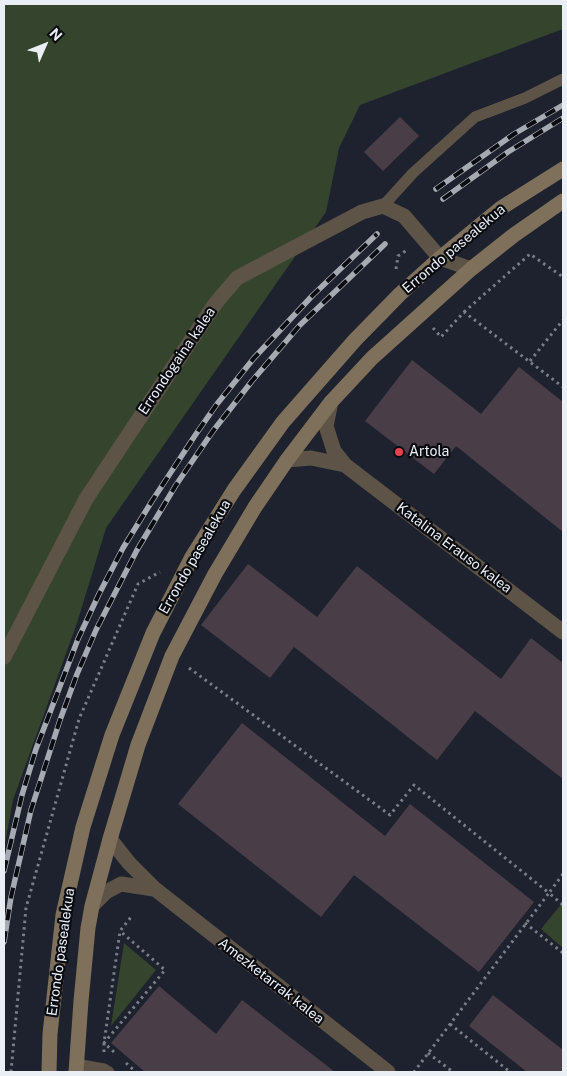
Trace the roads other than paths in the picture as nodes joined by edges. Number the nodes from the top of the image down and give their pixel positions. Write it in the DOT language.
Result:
graph roads {
  1 [pos="563,79"];
  2 [pos="563,169"];
  3 [pos="563,201"];
  4 [pos="383,206"];
  5 [pos="440,258"];
  6 [pos="471,269"];
  7 [pos="331,402"];
  8 [pos="287,460"];
  9 [pos="345,465"];
  10 [pos="563,632"];
  11 [pos="4,657"];
  12 [pos="110,839"];
  13 [pos="155,889"];
  14 [pos="92,906"];
  15 [pos="76,1068"];
  16 [pos="107,1070"];
  17 [pos="49,1072"];
  18 [pos="388,1072"];
  1 -- 4 [label="lane"];
  2 -- 5 [label="main road, Errondo pasealekua"];
  3 -- 6 [label="main road, Errondo pasealekua"];
  4 -- 5 [label="street"];
  4 -- 11 [label="street, Errondogaina kalea"];
  5 -- 6 [label="street"];
  5 -- 17 [label="main road, Errondo pasealekua"];
  6 -- 7 [label="main road, Errondo pasealekua"];
  7 -- 8 [label="main road, Errondo pasealekua"];
  7 -- 9 [label="street, Katalina Erauso kalea"];
  8 -- 9 [label="street, Katalina Erauso kalea"];
  8 -- 12 [label="main road, Errondo pasealekua"];
  9 -- 10 [label="street, Katalina Erauso kalea"];
  12 -- 13 [label="street, Amezketarrak kalea"];
  12 -- 14 [label="main road, Errondo pasealekua"];
  13 -- 14 [label="street, Amezketarrak kalea"];
  13 -- 18 [label="street, Amezketarrak kalea"];
  14 -- 15 [label="main road, Errondo pasealekua"];
  15 -- 16 [label="lane"];
}
